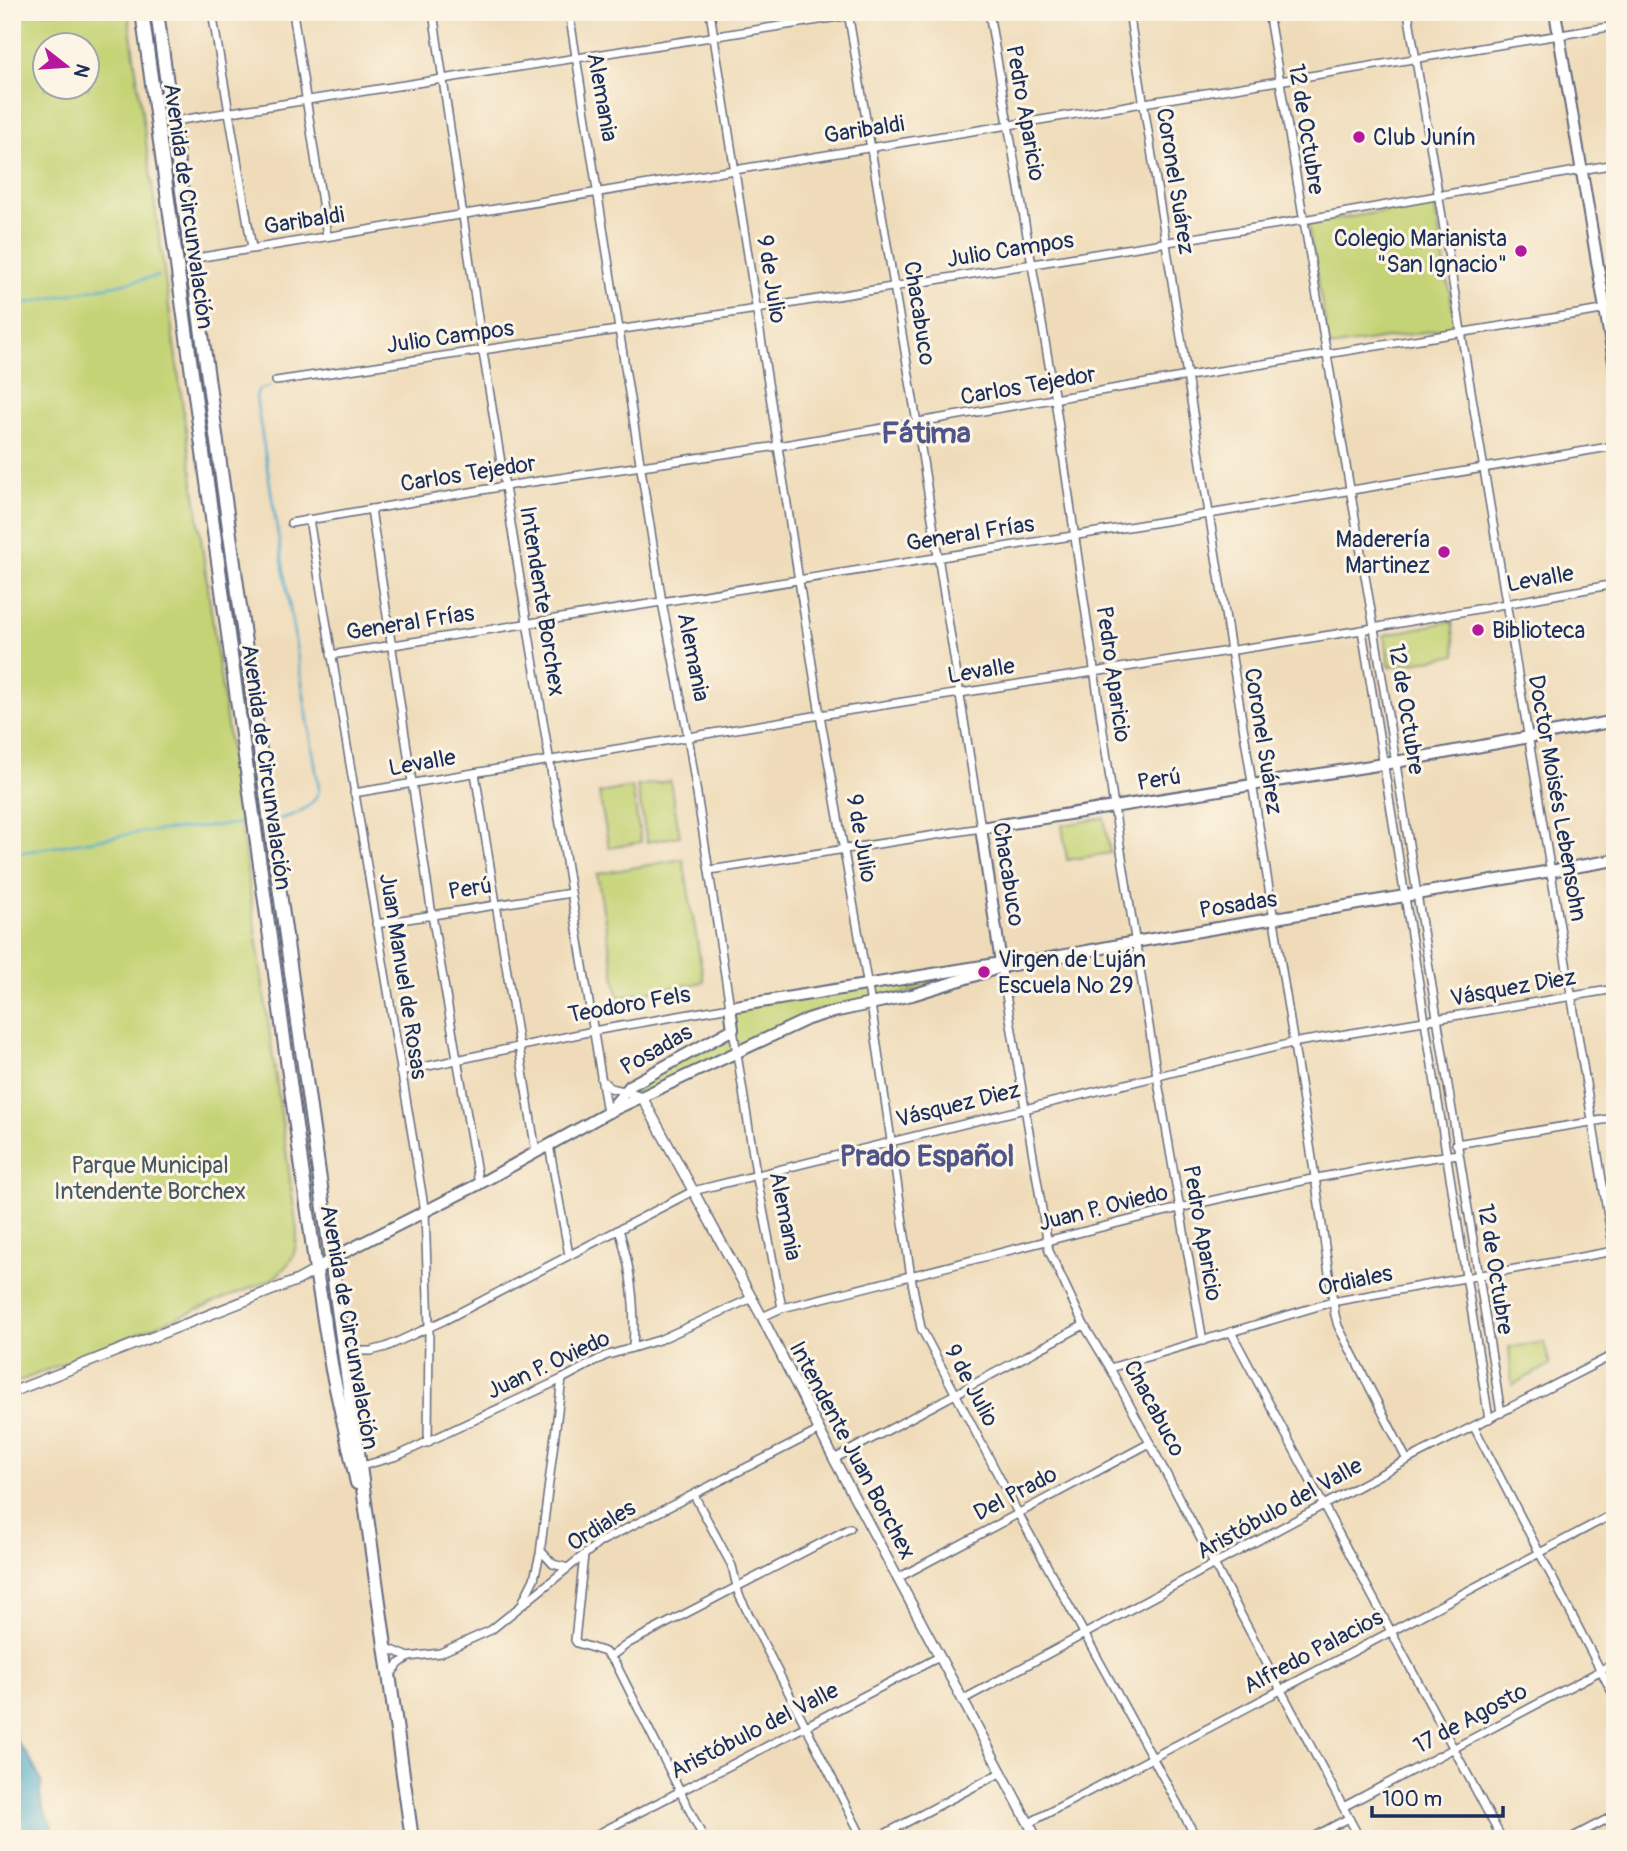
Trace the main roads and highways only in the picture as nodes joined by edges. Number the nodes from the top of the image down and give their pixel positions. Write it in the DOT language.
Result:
graph roads {
  1 [pos="142,12"];
  2 [pos="158,12"];
  3 [pos="1555,12"];
  4 [pos="1610,309"];
  5 [pos="1615,368"];
  6 [pos="1615,721"];
  7 [pos="981,828"];
  8 [pos="1615,860"];
  9 [pos="1001,965"];
  10 [pos="868,985"];
  11 [pos="730,1007"];
  12 [pos="733,1029"];
  13 [pos="607,1113"];
  14 [pos="331,1259"];
  15 [pos="316,1270"];
  16 [pos="368,1525"];
  17 [pos="412,1839"];
  1 -- 15 [label="highway, Avenida de Circunvalación"];
  2 -- 14 [label="highway, Avenida de Circunvalación"];
  3 -- 4 [label="main road"];
  4 -- 5 [label="main road"];
  6 -- 7 [label="main road, Perú"];
  7 -- 9 [label="main road, Chacabuco"];
  8 -- 9 [label="main road, Posadas"];
  9 -- 10 [label="main road, Posadas"];
  9 -- 13 [label="main road, Posadas"];
  10 -- 11 [label="main road, Teodoro Fels"];
  11 -- 12 [label="main road, Alemania"];
  12 -- 13 [label="main road, Posadas"];
  13 -- 14 [label="main road, Posadas"];
  14 -- 15 [label="main road, Posadas"];
  14 -- 16 [label="highway, Avenida de Circunvalación"];
  15 -- 16 [label="highway, Avenida de Circunvalación"];
  16 -- 17 [label="highway, Avenida de Circunvalación"];
}
